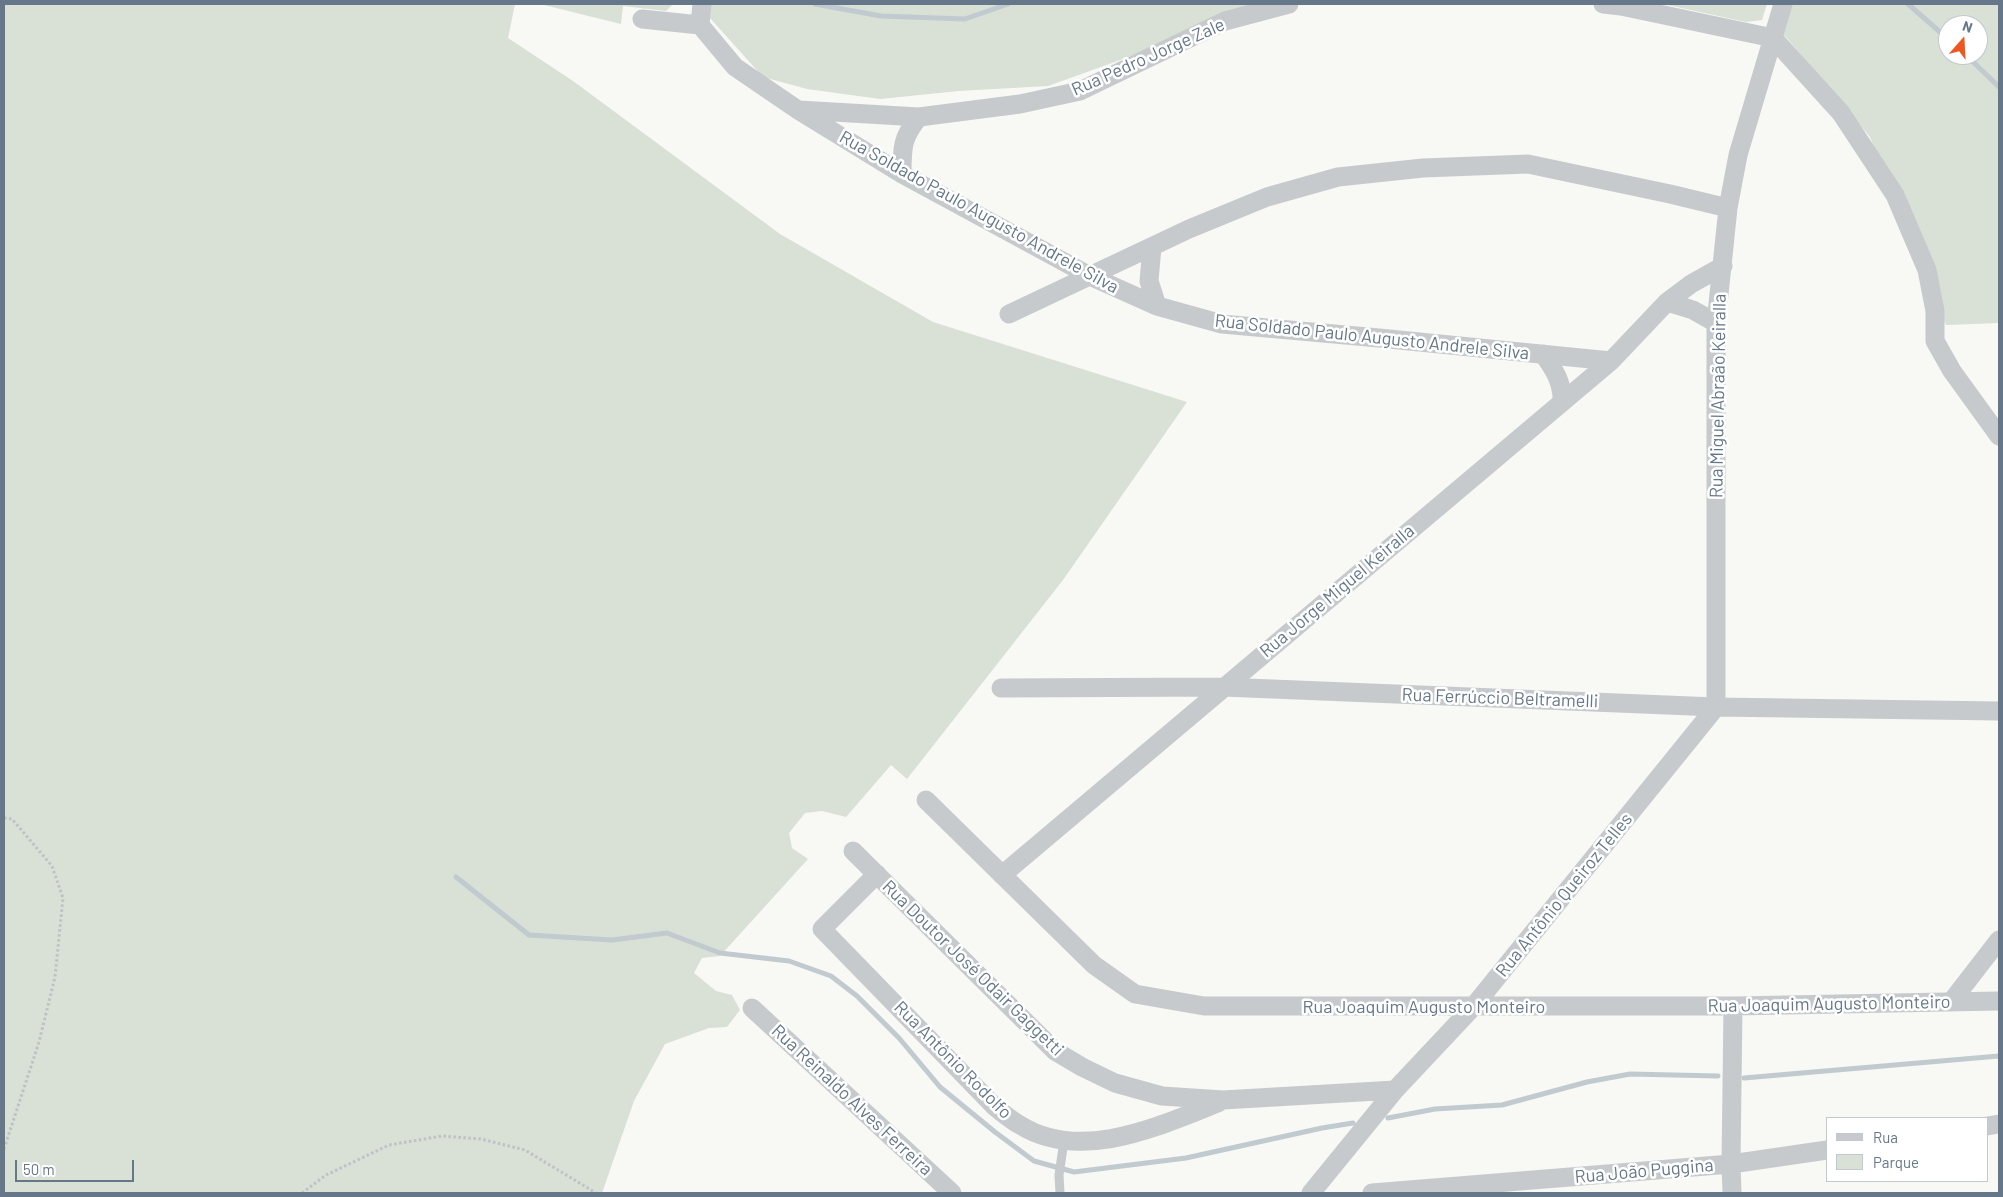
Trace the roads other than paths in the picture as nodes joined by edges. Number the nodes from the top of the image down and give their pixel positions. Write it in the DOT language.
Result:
graph roads {
  1 [pos="702,4"];
  2 [pos="1289,4"];
  3 [pos="1603,4"];
  4 [pos="1783,4"];
  5 [pos="642,19"];
  6 [pos="700,25"];
  7 [pos="1773,38"];
  8 [pos="798,110"];
  9 [pos="919,117"];
  10 [pos="902,174"];
  11 [pos="1728,208"];
  12 [pos="1152,247"];
  13 [pos="1723,266"];
  14 [pos="1090,276"];
  15 [pos="1667,302"];
  16 [pos="1157,306"];
  17 [pos="1009,314"];
  18 [pos="1716,323"];
  19 [pos="1544,354"];
  20 [pos="1611,361"];
  21 [pos="1562,402"];
  22 [pos="1999,436"];
  23 [pos="1223,687"];
  24 [pos="1001,688"];
  25 [pos="1716,707"];
  26 [pos="1999,711"];
  27 [pos="926,800"];
  28 [pos="853,851"];
  29 [pos="877,874"];
  30 [pos="1002,875"];
  31 [pos="1999,940"];
  32 [pos="1999,1001"];
  33 [pos="1951,1002"];
  34 [pos="1733,1006"];
  35 [pos="1473,1007"];
  36 [pos="752,1008"];
  37 [pos="1395,1090"];
  38 [pos="1223,1100"];
  39 [pos="1064,1141"];
  40 [pos="1826,1150"];
  41 [pos="1730,1164"];
  42 [pos="952,1193"];
  43 [pos="1060,1193"];
  44 [pos="1311,1193"];
  45 [pos="1372,1193"];
  46 [pos="1732,1193"];
  1 -- 6 [label="street"];
  2 -- 9 [label="street, Rua Pedro Jorge Zale"];
  3 -- 7 [label="street"];
  4 -- 7 [label="street, Rua Miguel Abraão Keiralla"];
  5 -- 6 [label="street"];
  6 -- 8 [label="street, Rua Soldado Paulo Augusto Andrele Silva"];
  7 -- 11 [label="street, Rua Miguel Abraão Keiralla"];
  7 -- 22 [label="street"];
  8 -- 9 [label="street, Rua Pedro Jorge Zale"];
  8 -- 10 [label="street, Rua Soldado Paulo Augusto Andrele Silva"];
  9 -- 10 [label="street"];
  10 -- 14 [label="street, Rua Soldado Paulo Augusto Andrele Silva"];
  11 -- 12 [label="street"];
  11 -- 13 [label="street, Rua Miguel Abraão Keiralla"];
  12 -- 14 [label="street"];
  12 -- 16 [label="street"];
  13 -- 15 [label="street, Rua Jorge Miguel Keiralla"];
  13 -- 18 [label="street, Rua Miguel Abraão Keiralla"];
  14 -- 16 [label="street, Rua Soldado Paulo Augusto Andrele Silva"];
  14 -- 17 [label="street"];
  15 -- 18 [label="street"];
  15 -- 20 [label="street, Rua Jorge Miguel Keiralla"];
  16 -- 19 [label="street, Rua Soldado Paulo Augusto Andrele Silva"];
  18 -- 25 [label="street, Rua Miguel Abraão Keiralla"];
  19 -- 20 [label="street, Rua Soldado Paulo Augusto Andrele Silva"];
  19 -- 21 [label="street"];
  20 -- 21 [label="street, Rua Jorge Miguel Keiralla"];
  21 -- 23 [label="street, Rua Jorge Miguel Keiralla"];
  23 -- 24 [label="street, Rua Ferrúccio Beltramelli"];
  23 -- 25 [label="street, Rua Ferrúccio Beltramelli"];
  23 -- 30 [label="street, Rua Jorge Miguel Keiralla"];
  25 -- 26 [label="street, Rua Ferrúccio Beltramelli"];
  25 -- 35 [label="street, Rua Antônio Queiroz Telles"];
  27 -- 30 [label="street, Rua Joaquim Augusto Monteiro"];
  28 -- 29 [label="street, Rua Doutor José Odair Gaggetti"];
  29 -- 38 [label="street, Rua Doutor José Odair Gaggetti"];
  29 -- 39 [label="street, Rua Antônio Rodolfo"];
  30 -- 35 [label="street, Rua Joaquim Augusto Monteiro"];
  31 -- 33 [label="street"];
  32 -- 33 [label="street, Rua Joaquim Augusto Monteiro"];
  33 -- 34 [label="street, Rua Joaquim Augusto Monteiro"];
  34 -- 35 [label="street, Rua Joaquim Augusto Monteiro"];
  34 -- 41 [label="street"];
  35 -- 37 [label="street, Rua Antônio Queiroz Telles"];
  36 -- 42 [label="street, Rua Reinaldo Alves Ferreira"];
  37 -- 38 [label="street, Rua Doutor José Odair Gaggetti"];
  37 -- 44 [label="street, Rua Antônio Queiroz Telles"];
  38 -- 39 [label="street, Rua Antônio Rodolfo"];
  39 -- 43 [label="lane"];
  40 -- 41 [label="street, Rua João Puggina"];
  41 -- 45 [label="street, Rua João Puggina"];
  41 -- 46 [label="street"];
}
